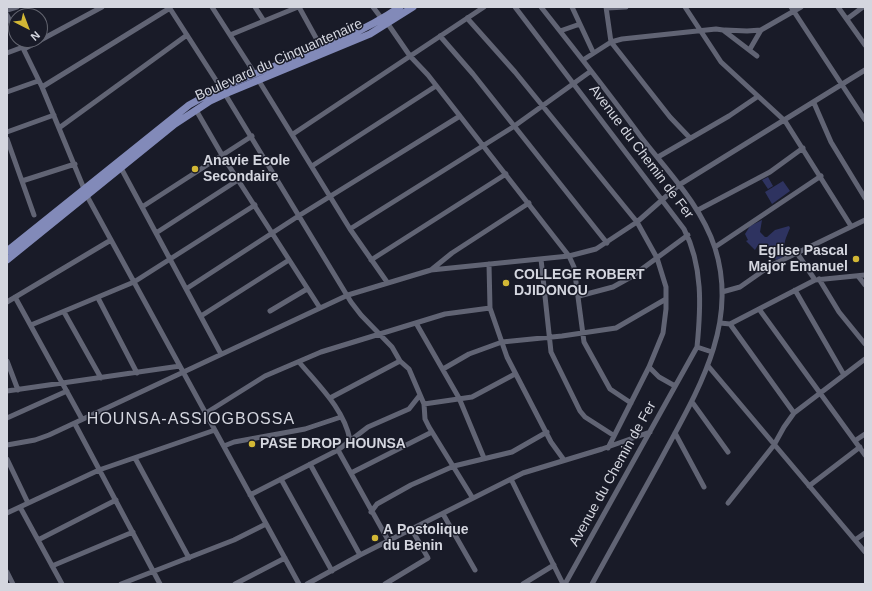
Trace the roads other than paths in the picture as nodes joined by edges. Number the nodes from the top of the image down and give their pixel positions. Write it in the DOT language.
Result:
graph roads {
  1 [pos="17,7"];
  2 [pos="102,7"];
  3 [pos="212,7"];
  4 [pos="255,7"];
  5 [pos="298,7"];
  6 [pos="373,7"];
  7 [pos="400,7"];
  8 [pos="413,7"];
  9 [pos="484,7"];
  10 [pos="515,7"];
  11 [pos="541,7"];
  12 [pos="572,7"];
  13 [pos="626,7"];
  14 [pos="685,7"];
  15 [pos="801,7"];
  16 [pos="838,7"];
  17 [pos="863,7"];
  18 [pos="170,8"];
  19 [pos="606,8"];
  20 [pos="792,9"];
  21 [pos="7,10"];
  22 [pos="468,18"];
  23 [pos="847,19"];
  24 [pos="264,21"];
  25 [pos="385,22"];
  26 [pos="580,24"];
  27 [pos="723,30"];
  28 [pos="761,30"];
  29 [pos="560,31"];
  30 [pos="699,31"];
  31 [pos="48,35"];
  32 [pos="187,35"];
  33 [pos="230,35"];
  34 [pos="440,36"];
  35 [pos="611,42"];
  36 [pos="865,44"];
  37 [pos="322,47"];
  38 [pos="24,48"];
  39 [pos="750,49"];
  40 [pos="593,52"];
  41 [pos="7,53"];
  42 [pos="410,56"];
  43 [pos="757,56"];
  44 [pos="583,60"];
  45 [pos="865,70"];
  46 [pos="591,71"];
  47 [pos="257,77"];
  48 [pos="38,80"];
  49 [pos="573,84"];
  50 [pos="840,85"];
  51 [pos="436,86"];
  52 [pos="42,87"];
  53 [pos="223,91"];
  54 [pos="7,92"];
  55 [pos="757,96"];
  56 [pos="814,103"];
  57 [pos="542,107"];
  58 [pos="196,110"];
  59 [pos="54,115"];
  60 [pos="460,116"];
  61 [pos="865,120"];
  62 [pos="785,121"];
  63 [pos="513,127"];
  64 [pos="59,128"];
  65 [pos="7,132"];
  66 [pos="293,134"];
  67 [pos="252,136"];
  68 [pos="690,138"];
  69 [pos="7,139"];
  70 [pos="483,146"];
  71 [pos="803,148"];
  72 [pos="222,155"];
  73 [pos="658,157"];
  74 [pos="74,164"];
  75 [pos="312,166"];
  76 [pos="121,168"];
  77 [pos="506,174"];
  78 [pos="821,176"];
  79 [pos="238,180"];
  80 [pos="22,181"];
  81 [pos="679,185"];
  82 [pos="86,192"];
  83 [pos="331,196"];
  84 [pos="663,198"];
  85 [pos="865,198"];
  86 [pos="529,203"];
  87 [pos="255,205"];
  88 [pos="142,207"];
  89 [pos="698,210"];
  90 [pos="34,215"];
  91 [pos="300,215"];
  92 [pos="865,220"];
  93 [pos="637,222"];
  94 [pos="851,226"];
  95 [pos="350,229"];
  96 [pos="156,233"];
  97 [pos="273,234"];
  98 [pos="688,235"];
  99 [pos="111,240"];
  100 [pos="607,243"];
  101 [pos="715,247"];
  102 [pos="7,249"];
  103 [pos="797,252"];
  104 [pos="569,256"];
  105 [pos="657,258"];
  106 [pos="170,259"];
  107 [pos="541,259"];
  108 [pos="7,260"];
  109 [pos="289,260"];
  110 [pos="372,260"];
  111 [pos="489,264"];
  112 [pos="432,270"];
  113 [pos="865,275"];
  114 [pos="858,276"];
  115 [pos="817,280"];
  116 [pos="134,282"];
  117 [pos="387,282"];
  118 [pos="865,285"];
  119 [pos="186,289"];
  120 [pos="307,289"];
  121 [pos="795,290"];
  122 [pos="722,292"];
  123 [pos="348,295"];
  124 [pos="579,296"];
  125 [pos="15,297"];
  126 [pos="98,298"];
  127 [pos="666,299"];
  128 [pos="7,302"];
  129 [pos="320,308"];
  130 [pos="490,308"];
  131 [pos="759,309"];
  132 [pos="270,311"];
  133 [pos="64,312"];
  134 [pos="201,316"];
  135 [pos="416,323"];
  136 [pos="720,323"];
  137 [pos="730,324"];
  138 [pos="31,325"];
  139 [pos="582,332"];
  140 [pos="379,334"];
  141 [pos="549,337"];
  142 [pos="502,342"];
  143 [pos="865,344"];
  144 [pos="697,347"];
  145 [pos="712,352"];
  146 [pos="221,354"];
  147 [pos="865,360"];
  148 [pos="7,361"];
  149 [pos="299,362"];
  150 [pos="400,362"];
  151 [pos="180,366"];
  152 [pos="650,367"];
  153 [pos="709,367"];
  154 [pos="443,369"];
  155 [pos="183,372"];
  156 [pos="137,373"];
  157 [pos="515,374"];
  158 [pos="844,375"];
  159 [pos="101,378"];
  160 [pos="62,383"];
  161 [pos="675,386"];
  162 [pos="18,390"];
  163 [pos="7,391"];
  164 [pos="67,391"];
  165 [pos="821,393"];
  166 [pos="420,395"];
  167 [pos="330,398"];
  168 [pos="459,398"];
  169 [pos="630,402"];
  170 [pos="692,402"];
  171 [pos="424,404"];
  172 [pos="206,413"];
  173 [pos="794,413"];
  174 [pos="341,417"];
  175 [pos="7,418"];
  176 [pos="82,420"];
  177 [pos="75,424"];
  178 [pos="215,430"];
  179 [pos="432,432"];
  180 [pos="547,432"];
  181 [pos="650,432"];
  182 [pos="675,433"];
  183 [pos="865,434"];
  184 [pos="613,435"];
  185 [pos="350,440"];
  186 [pos="856,440"];
  187 [pos="7,445"];
  188 [pos="774,445"];
  189 [pos="224,446"];
  190 [pos="860,447"];
  191 [pos="608,448"];
  192 [pos="338,450"];
  193 [pos="728,452"];
  194 [pos="865,455"];
  195 [pos="135,458"];
  196 [pos="484,458"];
  197 [pos="7,459"];
  198 [pos="564,460"];
  199 [pos="310,464"];
  200 [pos="454,466"];
  201 [pos="99,470"];
  202 [pos="351,473"];
  203 [pos="511,479"];
  204 [pos="281,480"];
  205 [pos="809,486"];
  206 [pos="704,487"];
  207 [pos="250,495"];
  208 [pos="472,497"];
  209 [pos="116,500"];
  210 [pos="28,503"];
  211 [pos="728,503"];
  212 [pos="20,507"];
  213 [pos="371,512"];
  214 [pos="7,513"];
  215 [pos="443,514"];
  216 [pos="266,524"];
  217 [pos="412,530"];
  218 [pos="132,532"];
  219 [pos="865,533"];
  220 [pos="38,540"];
  221 [pos="388,540"];
  222 [pos="855,540"];
  223 [pos="865,552"];
  224 [pos="360,555"];
  225 [pos="188,558"];
  226 [pos="285,558"];
  227 [pos="554,565"];
  228 [pos="52,566"];
  229 [pos="475,570"];
  230 [pos="332,571"];
  231 [pos="7,572"];
  232 [pos="154,572"];
  233 [pos="123,583"];
  234 [pos="12,584"];
  235 [pos="62,584"];
  236 [pos="160,584"];
  237 [pos="235,584"];
  238 [pos="299,584"];
  239 [pos="307,584"];
  240 [pos="385,584"];
  241 [pos="523,584"];
  242 [pos="564,584"];
  243 [pos="592,584"];
  1 -- 21 [label="street"];
  2 -- 31 [label="street"];
  3 -- 33 [label="street"];
  4 -- 24 [label="street"];
  5 -- 24 [label="street"];
  5 -- 37 [label="street"];
  6 -- 25 [label="street"];
  7 -- 25 [label="main road, Boulevard du Cinquantenaire"];
  8 -- 25 [label="main road, Boulevard du Cinquantenaire"];
  9 -- 22 [label="street"];
  10 -- 49 [label="street, Avenue du Chemin de Fer"];
  11 -- 29 [label="street, Avenue du Chemin de Fer"];
  12 -- 26 [label="street"];
  13 -- 19 [label="street"];
  14 -- 30 [label="street"];
  15 -- 20 [label="street"];
  16 -- 23 [label="street"];
  17 -- 23 [label="street"];
  18 -- 32 [label="street"];
  18 -- 52 [label="street"];
  19 -- 35 [label="street"];
  20 -- 28 [label="street"];
  20 -- 50 [label="street"];
  22 -- 34 [label="street"];
  22 -- 57 [label="street"];
  23 -- 36 [label="street"];
  24 -- 33 [label="street"];
  25 -- 37 [label="main road, Boulevard du Cinquantenaire"];
  25 -- 42 [label="street"];
  25 -- 47 [label="main road, Boulevard du Cinquantenaire"];
  26 -- 29 [label="street"];
  26 -- 40 [label="street"];
  27 -- 28 [label="street"];
  27 -- 30 [label="street"];
  27 -- 39 [label="street"];
  28 -- 39 [label="street"];
  29 -- 44 [label="street, Avenue du Chemin de Fer"];
  30 -- 35 [label="street"];
  30 -- 55 [label="street"];
  32 -- 53 [label="street"];
  32 -- 64 [label="street"];
  33 -- 47 [label="street"];
  34 -- 42 [label="street"];
  34 -- 63 [label="street"];
  35 -- 40 [label="street"];
  35 -- 68 [label="street"];
  37 -- 47 [label="main road, Boulevard du Cinquantenaire"];
  38 -- 41 [label="street"];
  38 -- 48 [label="street"];
  39 -- 43 [label="street"];
  40 -- 44 [label="street"];
  42 -- 51 [label="street"];
  42 -- 66 [label="street"];
  44 -- 46 [label="street, Avenue du Chemin de Fer"];
  45 -- 50 [label="street"];
  46 -- 49 [label="street"];
  46 -- 73 [label="street, Avenue du Chemin de Fer"];
  47 -- 53 [label="main road, Boulevard du Cinquantenaire"];
  47 -- 66 [label="street"];
  48 -- 52 [label="street"];
  48 -- 54 [label="street"];
  49 -- 57 [label="street"];
  49 -- 84 [label="street, Avenue du Chemin de Fer"];
  50 -- 56 [label="street"];
  50 -- 61 [label="street"];
  51 -- 60 [label="street"];
  51 -- 75 [label="street"];
  52 -- 59 [label="street"];
  53 -- 58 [label="main road, Boulevard du Cinquantenaire"];
  53 -- 67 [label="street"];
  53 -- 82 [label="main road, Boulevard du Cinquantenaire"];
  55 -- 62 [label="street"];
  55 -- 68 [label="street"];
  56 -- 62 [label="street"];
  56 -- 85 [label="street"];
  57 -- 63 [label="street"];
  57 -- 93 [label="street"];
  58 -- 72 [label="street"];
  58 -- 76 [label="main road, Boulevard du Cinquantenaire"];
  59 -- 64 [label="street"];
  59 -- 65 [label="street"];
  60 -- 70 [label="street"];
  60 -- 83 [label="street"];
  62 -- 71 [label="street"];
  62 -- 81 [label="street"];
  63 -- 70 [label="street"];
  63 -- 100 [label="street"];
  64 -- 74 [label="street"];
  66 -- 75 [label="street"];
  67 -- 72 [label="street"];
  67 -- 91 [label="street"];
  68 -- 73 [label="street"];
  69 -- 80 [label="street"];
  70 -- 77 [label="street"];
  70 -- 95 [label="street"];
  71 -- 78 [label="street"];
  71 -- 89 [label="street"];
  72 -- 79 [label="street"];
  72 -- 88 [label="street"];
  73 -- 81 [label="street, Avenue du Chemin de Fer"];
  74 -- 80 [label="street"];
  74 -- 82 [label="street"];
  75 -- 83 [label="street"];
  76 -- 82 [label="main road, Boulevard du Cinquantenaire"];
  76 -- 88 [label="street"];
  77 -- 86 [label="street"];
  77 -- 110 [label="street"];
  78 -- 94 [label="street"];
  78 -- 101 [label="street"];
  79 -- 87 [label="street"];
  79 -- 96 [label="street"];
  80 -- 90 [label="street"];
  81 -- 84 [label="street"];
  81 -- 89 [label="street, Avenue du Chemin de Fer"];
  82 -- 99 [label="street"];
  82 -- 102 [label="main road, Boulevard du Cinquantenaire"];
  82 -- 108 [label="main road, Boulevard du Cinquantenaire"];
  83 -- 91 [label="street"];
  83 -- 95 [label="street"];
  84 -- 93 [label="street"];
  84 -- 98 [label="street, Avenue du Chemin de Fer"];
  86 -- 104 [label="street"];
  86 -- 112 [label="street"];
  87 -- 97 [label="street"];
  87 -- 106 [label="street"];
  88 -- 96 [label="street"];
  89 -- 101 [label="street, Avenue du Chemin de Fer"];
  91 -- 97 [label="street"];
  91 -- 123 [label="street"];
  92 -- 94 [label="street"];
  93 -- 100 [label="street"];
  93 -- 105 [label="street"];
  94 -- 103 [label="street"];
  95 -- 110 [label="street"];
  96 -- 106 [label="street"];
  97 -- 109 [label="street"];
  97 -- 119 [label="street"];
  98 -- 105 [label="street"];
  98 -- 144 [label="street, Avenue du Chemin de Fer"];
  99 -- 116 [label="street"];
  99 -- 125 [label="street"];
  100 -- 104 [label="street"];
  101 -- 122 [label="street, Avenue du Chemin de Fer"];
  103 -- 115 [label="street"];
  103 -- 122 [label="street"];
  104 -- 107 [label="street"];
  104 -- 124 [label="street"];
  105 -- 124 [label="street"];
  105 -- 127 [label="street"];
  106 -- 116 [label="street"];
  106 -- 119 [label="street"];
  107 -- 111 [label="street"];
  107 -- 141 [label="street"];
  109 -- 120 [label="street"];
  109 -- 134 [label="street"];
  110 -- 117 [label="street"];
  111 -- 112 [label="street"];
  111 -- 130 [label="street"];
  112 -- 117 [label="street"];
  113 -- 114 [label="street"];
  114 -- 115 [label="street"];
  114 -- 118 [label="street"];
  115 -- 121 [label="street"];
  115 -- 143 [label="street"];
  116 -- 126 [label="street"];
  116 -- 151 [label="street"];
  117 -- 123 [label="street"];
  119 -- 134 [label="street"];
  120 -- 129 [label="street"];
  120 -- 132 [label="street"];
  121 -- 131 [label="street"];
  121 -- 158 [label="street"];
  122 -- 136 [label="street, Avenue du Chemin de Fer"];
  123 -- 129 [label="street"];
  123 -- 140 [label="street"];
  124 -- 139 [label="street"];
  125 -- 128 [label="street"];
  125 -- 138 [label="street"];
  126 -- 133 [label="street"];
  126 -- 156 [label="street"];
  127 -- 139 [label="street"];
  127 -- 152 [label="street"];
  129 -- 146 [label="street"];
  130 -- 135 [label="street"];
  130 -- 142 [label="street"];
  131 -- 137 [label="street"];
  131 -- 165 [label="street"];
  133 -- 138 [label="street"];
  133 -- 159 [label="street"];
  134 -- 146 [label="street"];
  135 -- 140 [label="street"];
  135 -- 154 [label="street"];
  136 -- 137 [label="street"];
  136 -- 145 [label="street, Avenue du Chemin de Fer"];
  137 -- 173 [label="street"];
  138 -- 160 [label="street"];
  139 -- 141 [label="street"];
  139 -- 169 [label="street"];
  140 -- 149 [label="street"];
  140 -- 150 [label="street"];
  141 -- 142 [label="street"];
  141 -- 184 [label="street"];
  142 -- 154 [label="street"];
  142 -- 157 [label="street"];
  144 -- 145 [label="street"];
  144 -- 161 [label="street, Avenue du Chemin de Fer"];
  145 -- 153 [label="street, Avenue du Chemin de Fer"];
  146 -- 155 [label="street"];
  147 -- 158 [label="street"];
  148 -- 162 [label="street"];
  149 -- 167 [label="street"];
  149 -- 172 [label="street"];
  150 -- 166 [label="street"];
  150 -- 167 [label="street"];
  151 -- 155 [label="street"];
  151 -- 156 [label="street"];
  152 -- 161 [label="street"];
  152 -- 169 [label="street"];
  153 -- 170 [label="street, Avenue du Chemin de Fer"];
  153 -- 188 [label="street"];
  154 -- 168 [label="street"];
  155 -- 172 [label="street"];
  155 -- 176 [label="street"];
  156 -- 159 [label="street"];
  157 -- 168 [label="street"];
  157 -- 180 [label="street"];
  158 -- 165 [label="street"];
  159 -- 160 [label="street"];
  160 -- 162 [label="street"];
  160 -- 164 [label="street"];
  161 -- 181 [label="street, Avenue du Chemin de Fer"];
  162 -- 163 [label="street"];
  164 -- 175 [label="street"];
  164 -- 176 [label="street"];
  165 -- 173 [label="street"];
  165 -- 186 [label="street"];
  166 -- 171 [label="street"];
  166 -- 185 [label="street"];
  167 -- 174 [label="street"];
  168 -- 171 [label="street"];
  168 -- 196 [label="street"];
  169 -- 184 [label="street"];
  170 -- 182 [label="street, Avenue du Chemin de Fer"];
  170 -- 193 [label="street"];
  171 -- 179 [label="street"];
  172 -- 178 [label="street"];
  173 -- 188 [label="street"];
  174 -- 185 [label="street"];
  174 -- 189 [label="street"];
  176 -- 177 [label="street"];
  177 -- 187 [label="street"];
  177 -- 201 [label="street"];
  178 -- 189 [label="street"];
  178 -- 195 [label="street"];
  179 -- 200 [label="street"];
  179 -- 202 [label="street"];
  180 -- 196 [label="street"];
  180 -- 198 [label="street"];
  181 -- 191 [label="street"];
  181 -- 242 [label="street, Avenue du Chemin de Fer"];
  182 -- 206 [label="street"];
  182 -- 243 [label="street, Avenue du Chemin de Fer"];
  183 -- 186 [label="street"];
  184 -- 191 [label="street"];
  185 -- 192 [label="street"];
  186 -- 190 [label="street"];
  188 -- 205 [label="street"];
  188 -- 211 [label="street"];
  189 -- 207 [label="street"];
  190 -- 194 [label="street"];
  190 -- 205 [label="street"];
  191 -- 198 [label="street"];
  192 -- 199 [label="street"];
  192 -- 202 [label="street"];
  195 -- 201 [label="street"];
  195 -- 225 [label="street"];
  196 -- 200 [label="street"];
  197 -- 210 [label="street"];
  198 -- 203 [label="street"];
  199 -- 204 [label="street"];
  199 -- 224 [label="street"];
  200 -- 208 [label="street"];
  200 -- 213 [label="street"];
  201 -- 209 [label="street"];
  201 -- 210 [label="street"];
  202 -- 213 [label="street"];
  203 -- 208 [label="street"];
  203 -- 227 [label="street"];
  204 -- 207 [label="street"];
  204 -- 230 [label="street"];
  205 -- 222 [label="street"];
  207 -- 216 [label="street"];
  208 -- 215 [label="street"];
  209 -- 218 [label="street"];
  209 -- 220 [label="street"];
  210 -- 212 [label="street"];
  212 -- 214 [label="street"];
  212 -- 220 [label="street"];
  213 -- 221 [label="street"];
  215 -- 217 [label="street"];
  215 -- 229 [label="street"];
  216 -- 225 [label="street"];
  216 -- 226 [label="street"];
  217 -- 221 [label="street"];
  217 -- 240 [label="street"];
  218 -- 228 [label="street"];
  218 -- 232 [label="street"];
  219 -- 222 [label="street"];
  220 -- 228 [label="street"];
  221 -- 224 [label="street"];
  222 -- 223 [label="street"];
  224 -- 230 [label="street"];
  225 -- 232 [label="street"];
  226 -- 237 [label="street"];
  226 -- 238 [label="street"];
  227 -- 241 [label="street"];
  227 -- 242 [label="street"];
  228 -- 235 [label="street"];
  230 -- 239 [label="street"];
  231 -- 234 [label="street"];
  232 -- 233 [label="street"];
  232 -- 236 [label="street"];
}
